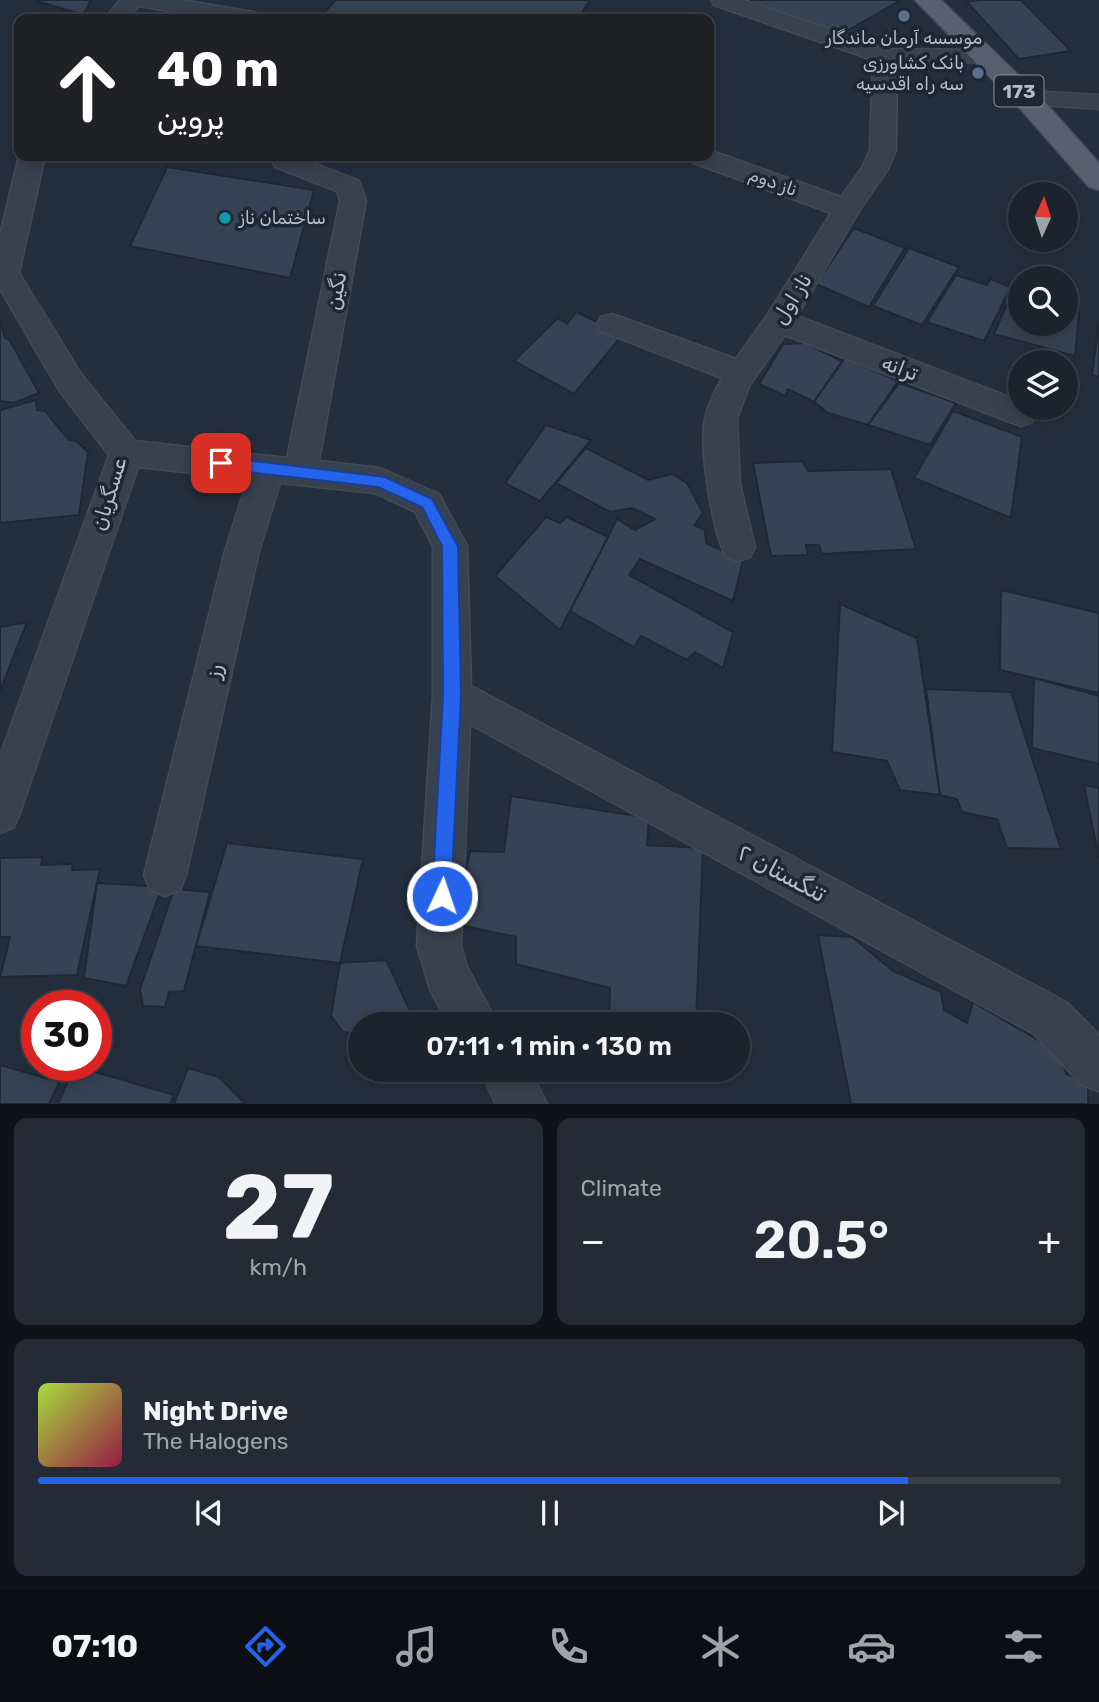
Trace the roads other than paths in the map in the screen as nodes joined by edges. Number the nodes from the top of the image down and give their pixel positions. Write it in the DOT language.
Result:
graph roads {
  1 [pos="132,0"];
  2 [pos="143,0"];
  3 [pos="722,0"];
  4 [pos="927,0"];
  5 [pos="119,14"];
  6 [pos="224,14"];
  7 [pos="982,55"];
  8 [pos="885,56"];
  9 [pos="1026,98"];
  10 [pos="1099,102"];
  11 [pos="31,161"];
  12 [pos="284,161"];
  13 [pos="713,161"];
  14 [pos="1099,181"];
  15 [pos="847,209"];
  16 [pos="3,273"];
  17 [pos="779,321"];
  18 [pos="612,324"];
  19 [pos="742,373"];
  20 [pos="1008,409"];
  21 [pos="126,453"];
  22 [pos="285,470"];
  23 [pos="738,547"];
  24 [pos="452,695"];
  25 [pos="0,813"];
  26 [pos="165,875"];
  27 [pos="468,1012"];
  28 [pos="1099,1068"];
  29 [pos="510,1082"];
  30 [pos="523,1104"];
  1 -- 5 [label="street"];
  2 -- 6 [label="street"];
  3 -- 8 [label="street"];
  4 -- 7 [label="main road, 173"];
  7 -- 8 [label="street"];
  7 -- 9 [label="main road, 173"];
  8 -- 15 [label="street, ناز اول"];
  9 -- 10 [label="street"];
  9 -- 14 [label="main road, 173"];
  11 -- 16 [label="street, عسگریان"];
  12 -- 22 [label="street, نگین"];
  13 -- 15 [label="street, ناز دوم"];
  15 -- 17 [label="street, ناز اول"];
  16 -- 21 [label="street, عسگریان"];
  17 -- 19 [label="street, ناز اول"];
  17 -- 20 [label="street, ترانه"];
  18 -- 19 [label="street"];
  19 -- 23 [label="street, ناز اول"];
  21 -- 22 [label="street"];
  21 -- 25 [label="street, عسگریان"];
  22 -- 24 [label="street"];
  22 -- 26 [label="street, رز"];
  24 -- 27 [label="street"];
  24 -- 28 [label="street, تنگستان ۲"];
  29 -- 30 [label="street"];
}
